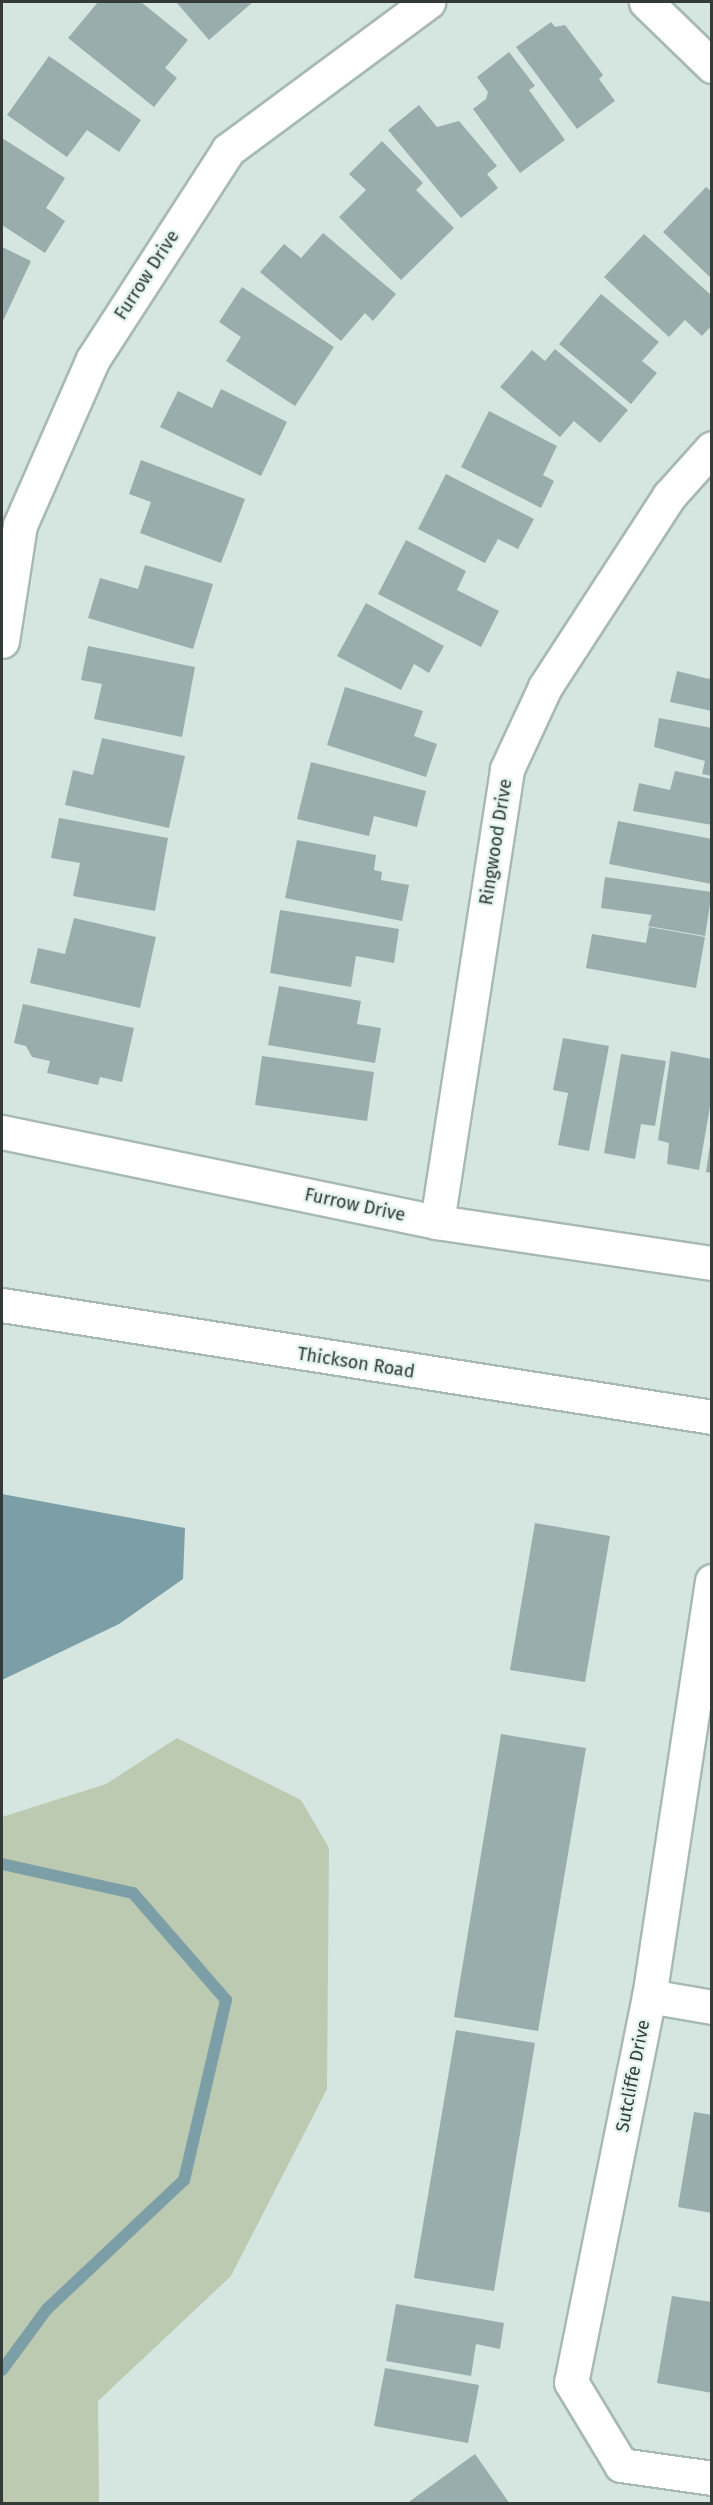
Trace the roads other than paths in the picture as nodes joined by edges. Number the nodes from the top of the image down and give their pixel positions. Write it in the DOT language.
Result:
graph roads {
  1 [pos="428,2"];
  2 [pos="646,2"];
  3 [pos="711,66"];
  4 [pos="711,448"];
  5 [pos="2,640"];
  6 [pos="2,1132"];
  7 [pos="437,1222"];
  8 [pos="711,1263"];
  9 [pos="2,1305"];
  10 [pos="711,1417"];
  11 [pos="711,1581"];
  12 [pos="649,1996"];
  13 [pos="711,2007"];
  14 [pos="711,2478"];
  1 -- 5 [label="street, Furrow Drive"];
  2 -- 3 [label="street"];
  4 -- 7 [label="street, Ringwood Drive"];
  6 -- 7 [label="street, Furrow Drive"];
  7 -- 8 [label="street, Furrow Drive"];
  9 -- 10 [label="street, Thickson Road"];
  11 -- 12 [label="street, Sutcliffe Drive"];
  12 -- 13 [label="street"];
  12 -- 14 [label="street, Sutcliffe Drive"];
}
